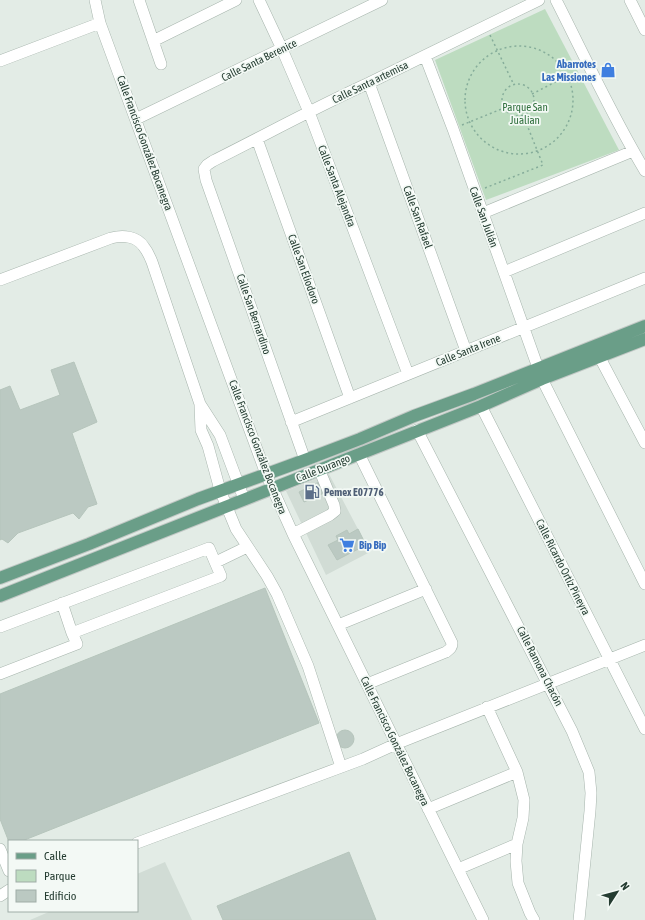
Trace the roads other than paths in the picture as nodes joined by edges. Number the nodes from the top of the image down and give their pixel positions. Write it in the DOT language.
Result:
graph roads {
  1 [pos="95,0"];
  2 [pos="139,0"];
  3 [pos="236,0"];
  4 [pos="259,0"];
  5 [pos="382,0"];
  6 [pos="539,0"];
  7 [pos="556,0"];
  8 [pos="630,0"];
  9 [pos="100,23"];
  10 [pos="645,30"];
  11 [pos="153,41"];
  12 [pos="282,49"];
  13 [pos="425,56"];
  14 [pos="0,61"];
  15 [pos="161,64"];
  16 [pos="370,83"];
  17 [pos="309,112"];
  18 [pos="136,119"];
  19 [pos="257,139"];
  20 [pos="633,151"];
  21 [pos="204,168"];
  22 [pos="645,171"];
  23 [pos="483,213"];
  24 [pos="645,213"];
  25 [pos="504,272"];
  26 [pos="645,278"];
  27 [pos="0,280"];
  28 [pos="645,326"];
  29 [pos="523,328"];
  30 [pos="645,339"];
  31 [pos="466,351"];
  32 [pos="600,356"];
  33 [pos="408,374"];
  34 [pos="540,374"];
  35 [pos="350,398"];
  36 [pos="200,404"];
  37 [pos="481,406"];
  38 [pos="292,422"];
  39 [pos="417,430"];
  40 [pos="645,443"];
  41 [pos="359,454"];
  42 [pos="305,460"];
  43 [pos="319,469"];
  44 [pos="266,474"];
  45 [pos="238,484"];
  46 [pos="272,488"];
  47 [pos="220,490"];
  48 [pos="244,499"];
  49 [pos="227,506"];
  50 [pos="293,534"];
  51 [pos="247,547"];
  52 [pos="216,562"];
  53 [pos="0,578"];
  54 [pos="645,584"];
  55 [pos="426,589"];
  56 [pos="0,596"];
  57 [pos="62,604"];
  58 [pos="338,625"];
  59 [pos="0,627"];
  60 [pos="72,632"];
  61 [pos="645,645"];
  62 [pos="610,659"];
  63 [pos="0,674"];
  64 [pos="549,683"];
  65 [pos="366,684"];
  66 [pos="487,708"];
  67 [pos="645,729"];
  68 [pos="396,744"];
  69 [pos="341,767"];
  70 [pos="517,772"];
  71 [pos="428,809"];
  72 [pos="138,843"];
  73 [pos="517,844"];
  74 [pos="0,849"];
  75 [pos="8,869"];
  76 [pos="458,869"];
  77 [pos="483,920"];
  78 [pos="534,920"];
  79 [pos="579,920"];
  1 -- 9 [label="street, Calle Francisco González Bocanegra"];
  2 -- 11 [label="street"];
  3 -- 11 [label="street"];
  4 -- 12 [label="street, Calle Santa Alejandra"];
  5 -- 12 [label="street, Calle Santa Berenice"];
  6 -- 13 [label="street, Calle Santa artemisa"];
  7 -- 20 [label="street"];
  8 -- 10 [label="street"];
  9 -- 14 [label="street"];
  9 -- 18 [label="street, Calle Francisco González Bocanegra"];
  11 -- 15 [label="street"];
  12 -- 17 [label="street, Calle Santa Alejandra"];
  12 -- 18 [label="street, Calle Santa Berenice"];
  13 -- 16 [label="street, Calle Santa artemisa"];
  13 -- 23 [label="street, Calle San Julián"];
  16 -- 17 [label="street, Calle Santa artemisa"];
  16 -- 31 [label="street, Calle San Rafael"];
  17 -- 19 [label="street, Calle Santa artemisa"];
  17 -- 33 [label="street, Calle Santa Alejandra"];
  18 -- 44 [label="street, Calle Francisco González Bocanegra"];
  19 -- 21 [label="street, Calle Santa artemisa"];
  19 -- 35 [label="street, Calle San Eliodoro"];
  20 -- 22 [label="street"];
  20 -- 23 [label="street"];
  21 -- 38 [label="street, Calle San Bernardino"];
  23 -- 25 [label="street, Calle San Julián"];
  24 -- 25 [label="street"];
  25 -- 29 [label="street, Calle San Julián"];
  26 -- 29 [label="street, Calle Santa Irene"];
  27 -- 36 [label="street"];
  28 -- 34 [label="main road, Calle Durango"];
  29 -- 31 [label="street, Calle Santa Irene"];
  29 -- 34 [label="street, Calle San Julián"];
  30 -- 32 [label="main road, Calle Durango"];
  31 -- 33 [label="street, Calle Santa Irene"];
  32 -- 34 [label="main road, Calle Durango"];
  32 -- 40 [label="street"];
  33 -- 35 [label="street, Calle Santa Irene"];
  34 -- 37 [label="main road, Calle Durango"];
  34 -- 42 [label="main road, Calle Durango"];
  34 -- 54 [label="street, Calle San Julián"];
  35 -- 38 [label="street, Calle Santa Irene"];
  36 -- 45 [label="street"];
  36 -- 47 [label="street"];
  37 -- 39 [label="main road, Calle Durango"];
  37 -- 62 [label="street, Calle Ricardo Ortiz Pineyra"];
  38 -- 42 [label="street, Calle San Bernardino"];
  39 -- 41 [label="main road, Calle Durango"];
  39 -- 64 [label="street, Calle Ramona Chacón"];
  41 -- 43 [label="main road, Calle Durango"];
  41 -- 55 [label="street"];
  42 -- 44 [label="main road, Calle Durango"];
  43 -- 46 [label="main road, Calle Durango"];
  43 -- 50 [label="street"];
  44 -- 45 [label="main road, Calle Durango"];
  44 -- 46 [label="street, Calle Francisco González Bocanegra"];
  45 -- 47 [label="main road, Calle Durango"];
  45 -- 48 [label="street"];
  46 -- 48 [label="main road, Calle Durango"];
  46 -- 50 [label="street, Calle Francisco González Bocanegra"];
  47 -- 49 [label="street"];
  47 -- 53 [label="main road, Calle Durango"];
  48 -- 49 [label="main road, Calle Durango"];
  49 -- 51 [label="street"];
  49 -- 56 [label="main road, Calle Durango"];
  50 -- 58 [label="street, Calle Francisco González Bocanegra"];
  51 -- 52 [label="street"];
  51 -- 69 [label="street"];
  52 -- 57 [label="street"];
  52 -- 60 [label="street"];
  55 -- 58 [label="street"];
  55 -- 65 [label="street"];
  57 -- 59 [label="street"];
  57 -- 60 [label="street"];
  58 -- 65 [label="street, Calle Francisco González Bocanegra"];
  60 -- 63 [label="street"];
  61 -- 62 [label="street"];
  62 -- 64 [label="street"];
  62 -- 67 [label="street, Calle Ricardo Ortiz Pineyra"];
  64 -- 66 [label="street"];
  64 -- 79 [label="street, Calle Ramona Chacón"];
  65 -- 68 [label="street, Calle Francisco González Bocanegra"];
  66 -- 68 [label="street"];
  66 -- 70 [label="street"];
  68 -- 69 [label="street"];
  68 -- 71 [label="street, Calle Francisco González Bocanegra"];
  69 -- 72 [label="street"];
  70 -- 71 [label="street"];
  70 -- 73 [label="street"];
  71 -- 76 [label="street, Calle Francisco González Bocanegra"];
  73 -- 76 [label="street"];
  73 -- 78 [label="street"];
  74 -- 75 [label="street"];
  76 -- 77 [label="street, Calle Francisco González Bocanegra"];
}
